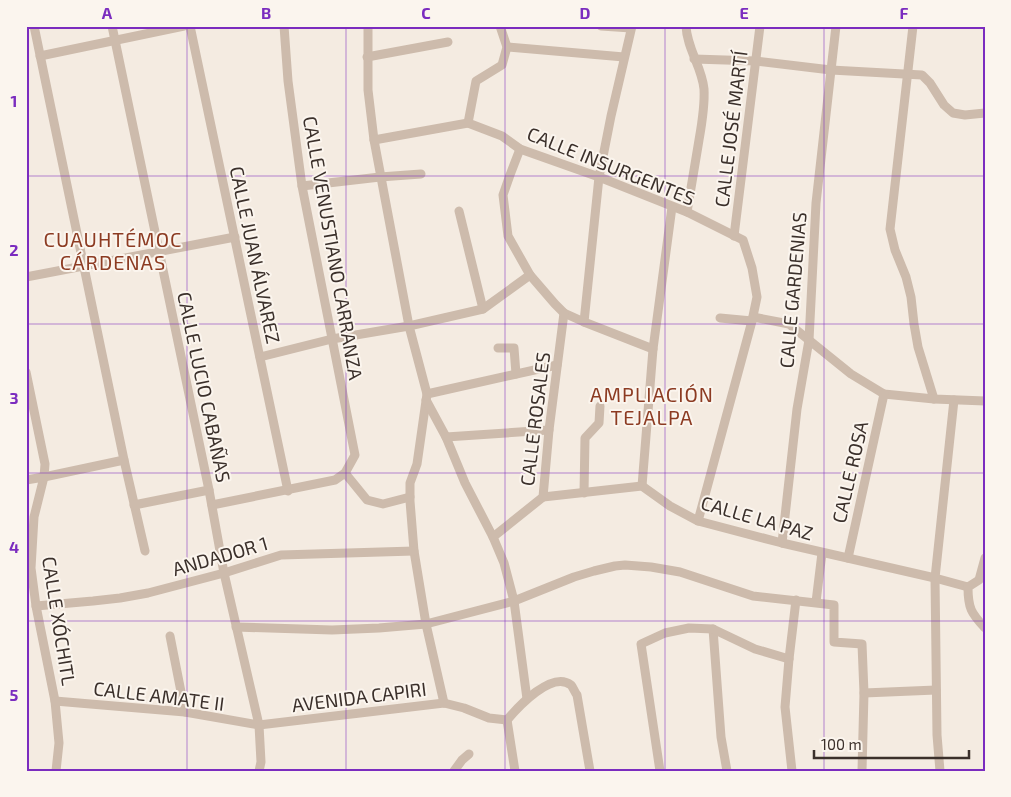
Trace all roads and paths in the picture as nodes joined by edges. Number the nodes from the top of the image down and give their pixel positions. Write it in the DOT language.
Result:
graph roads {
  1 [pos="34,26"];
  2 [pos="112,26"];
  3 [pos="184,26"];
  4 [pos="190,26"];
  5 [pos="284,26"];
  6 [pos="368,26"];
  7 [pos="500,26"];
  8 [pos="601,26"];
  9 [pos="686,26"];
  10 [pos="760,26"];
  11 [pos="836,26"];
  12 [pos="913,26"];
  13 [pos="632,27"];
  14 [pos="115,40"];
  15 [pos="448,42"];
  16 [pos="507,47"];
  17 [pos="40,56"];
  18 [pos="367,57"];
  19 [pos="624,58"];
  20 [pos="694,58"];
  21 [pos="756,62"];
  22 [pos="831,70"];
  23 [pos="907,74"];
  24 [pos="985,113"];
  25 [pos="468,123"];
  26 [pos="374,140"];
  27 [pos="520,149"];
  28 [pos="421,174"];
  29 [pos="380,177"];
  30 [pos="598,177"];
  31 [pos="302,186"];
  32 [pos="672,206"];
  33 [pos="459,211"];
  34 [pos="687,212"];
  35 [pos="235,237"];
  36 [pos="739,238"];
  37 [pos="159,252"];
  38 [pos="84,266"];
  39 [pos="530,275"];
  40 [pos="26,277"];
  41 [pos="483,309"];
  42 [pos="564,313"];
  43 [pos="720,318"];
  44 [pos="753,319"];
  45 [pos="584,322"];
  46 [pos="409,326"];
  47 [pos="332,339"];
  48 [pos="809,340"];
  49 [pos="498,348"];
  50 [pos="653,349"];
  51 [pos="260,357"];
  52 [pos="557,364"];
  53 [pos="26,372"];
  54 [pos="516,374"];
  55 [pos="884,394"];
  56 [pos="426,397"];
  57 [pos="934,399"];
  58 [pos="954,400"];
  59 [pos="985,401"];
  60 [pos="600,406"];
  61 [pos="549,430"];
  62 [pos="446,437"];
  63 [pos="124,460"];
  64 [pos="345,473"];
  65 [pos="44,477"];
  66 [pos="26,480"];
  67 [pos="642,486"];
  68 [pos="209,490"];
  69 [pos="288,491"];
  70 [pos="584,493"];
  71 [pos="410,497"];
  72 [pos="542,497"];
  73 [pos="134,505"];
  74 [pos="212,505"];
  75 [pos="698,521"];
  76 [pos="493,537"];
  77 [pos="782,543"];
  78 [pos="145,551"];
  79 [pos="414,551"];
  80 [pos="822,553"];
  81 [pos="848,558"];
  82 [pos="985,558"];
  83 [pos="224,572"];
  84 [pos="935,578"];
  85 [pos="968,587"];
  86 [pos="796,600"];
  87 [pos="514,601"];
  88 [pos="816,602"];
  89 [pos="36,606"];
  90 [pos="426,624"];
  91 [pos="236,627"];
  92 [pos="985,628"];
  93 [pos="713,629"];
  94 [pos="170,636"];
  95 [pos="789,659"];
  96 [pos="936,690"];
  97 [pos="864,693"];
  98 [pos="527,699"];
  99 [pos="55,701"];
  100 [pos="444,703"];
  101 [pos="185,712"];
  102 [pos="507,720"];
  103 [pos="258,725"];
  104 [pos="469,754"];
  105 [pos="726,768"];
  106 [pos="56,771"];
  107 [pos="259,771"];
  108 [pos="454,771"];
  109 [pos="515,771"];
  110 [pos="590,771"];
  111 [pos="660,771"];
  112 [pos="792,771"];
  113 [pos="862,771"];
  114 [pos="940,771"];
  1 -- 17 [label="street"];
  2 -- 14 [label="street, CALLE LUCIO CABAÑAS"];
  3 -- 14 [label="street"];
  4 -- 35 [label="street, CALLE JUAN ÁLVAREZ"];
  5 -- 31 [label="street, CALLE VENUSTIANO CARRANZA"];
  6 -- 18 [label="street"];
  7 -- 16 [label="street"];
  8 -- 13 [label="street"];
  9 -- 20 [label="street"];
  10 -- 21 [label="street, CALLE JOSÉ MARTÍ"];
  11 -- 22 [label="street, CALLE GARDENIAS"];
  12 -- 23 [label="street"];
  13 -- 19 [label="street"];
  14 -- 17 [label="street"];
  14 -- 37 [label="street, CALLE LUCIO CABAÑAS"];
  15 -- 18 [label="street"];
  16 -- 19 [label="street"];
  16 -- 25 [label="street"];
  17 -- 38 [label="street"];
  18 -- 26 [label="street"];
  19 -- 30 [label="street"];
  20 -- 21 [label="street"];
  20 -- 34 [label="street"];
  21 -- 22 [label="street"];
  21 -- 36 [label="street, CALLE JOSÉ MARTÍ"];
  22 -- 23 [label="street"];
  22 -- 48 [label="street, CALLE GARDENIAS"];
  23 -- 24 [label="street"];
  23 -- 57 [label="street"];
  25 -- 26 [label="street"];
  25 -- 27 [label="street, CALLE INSURGENTES"];
  26 -- 29 [label="street"];
  27 -- 30 [label="street, CALLE INSURGENTES"];
  27 -- 39 [label="street"];
  28 -- 29 [label="street"];
  29 -- 31 [label="street"];
  29 -- 46 [label="street"];
  30 -- 32 [label="street, CALLE INSURGENTES"];
  30 -- 45 [label="street"];
  31 -- 47 [label="street, CALLE VENUSTIANO CARRANZA"];
  32 -- 34 [label="street, CALLE INSURGENTES"];
  32 -- 50 [label="street"];
  33 -- 41 [label="street"];
  34 -- 36 [label="street, CALLE INSURGENTES"];
  35 -- 37 [label="street"];
  35 -- 51 [label="street, CALLE JUAN ÁLVAREZ"];
  36 -- 44 [label="street"];
  37 -- 38 [label="street"];
  37 -- 68 [label="street, CALLE LUCIO CABAÑAS"];
  38 -- 40 [label="street"];
  38 -- 63 [label="street"];
  39 -- 41 [label="street"];
  39 -- 42 [label="street"];
  41 -- 46 [label="street"];
  42 -- 45 [label="street"];
  42 -- 52 [label="street, CALLE ROSALES"];
  43 -- 44 [label="street"];
  44 -- 48 [label="street"];
  44 -- 75 [label="street"];
  45 -- 50 [label="street"];
  46 -- 47 [label="street"];
  46 -- 56 [label="street"];
  47 -- 51 [label="street"];
  47 -- 64 [label="street, CALLE VENUSTIANO CARRANZA"];
  48 -- 55 [label="street"];
  48 -- 77 [label="street, CALLE GARDENIAS"];
  49 -- 54 [label="street"];
  50 -- 67 [label="street"];
  51 -- 69 [label="street, CALLE JUAN ÁLVAREZ"];
  52 -- 54 [label="street"];
  52 -- 61 [label="street, CALLE ROSALES"];
  53 -- 65 [label="street, CALLE XÓCHITL"];
  54 -- 56 [label="street"];
  55 -- 57 [label="street"];
  55 -- 81 [label="street, CALLE ROSA"];
  56 -- 62 [label="street"];
  56 -- 71 [label="street"];
  57 -- 58 [label="street"];
  58 -- 59 [label="street"];
  58 -- 84 [label="street"];
  60 -- 70 [label="street"];
  61 -- 62 [label="street"];
  61 -- 72 [label="street, CALLE ROSALES"];
  62 -- 76 [label="street"];
  63 -- 65 [label="street"];
  63 -- 73 [label="street"];
  64 -- 69 [label="street"];
  64 -- 71 [label="street"];
  65 -- 66 [label="street"];
  65 -- 89 [label="street, CALLE XÓCHITL"];
  67 -- 70 [label="street"];
  67 -- 75 [label="street, CALLE LA PAZ"];
  68 -- 73 [label="street"];
  68 -- 74 [label="street, CALLE LUCIO CABAÑAS"];
  69 -- 74 [label="street"];
  70 -- 72 [label="street"];
  71 -- 79 [label="street"];
  72 -- 76 [label="street, CALLE ROSALES"];
  73 -- 78 [label="street"];
  74 -- 83 [label="street, CALLE LUCIO CABAÑAS"];
  75 -- 77 [label="street, CALLE LA PAZ"];
  76 -- 87 [label="street"];
  77 -- 80 [label="street, CALLE LA PAZ"];
  79 -- 83 [label="street, ANDADOR 1"];
  79 -- 90 [label="street"];
  80 -- 81 [label="street, CALLE LA PAZ"];
  80 -- 88 [label="street"];
  81 -- 84 [label="street, CALLE LA PAZ"];
  82 -- 85 [label="street"];
  83 -- 89 [label="street, ANDADOR 1"];
  83 -- 91 [label="street, CALLE LUCIO CABAÑAS"];
  84 -- 85 [label="street, CALLE LA PAZ"];
  84 -- 96 [label="street"];
  85 -- 92 [label="street"];
  86 -- 87 [label="street"];
  86 -- 88 [label="street"];
  86 -- 95 [label="street"];
  87 -- 90 [label="street"];
  87 -- 98 [label="street"];
  88 -- 97 [label="street"];
  89 -- 99 [label="street, CALLE XÓCHITL"];
  90 -- 91 [label="street"];
  90 -- 100 [label="street"];
  91 -- 103 [label="street, CALLE LUCIO CABAÑAS"];
  93 -- 95 [label="street"];
  93 -- 105 [label="street"];
  93 -- 111 [label="street"];
  94 -- 101 [label="street"];
  95 -- 112 [label="street"];
  96 -- 97 [label="street"];
  96 -- 114 [label="street"];
  97 -- 113 [label="street"];
  98 -- 102 [label="street"];
  98 -- 110 [label="street"];
  99 -- 101 [label="street, CALLE AMATE II"];
  99 -- 106 [label="street, CALLE XÓCHITL"];
  100 -- 102 [label="street, AVENIDA CAPIRI"];
  100 -- 103 [label="street, AVENIDA CAPIRI"];
  101 -- 103 [label="street, CALLE AMATE II"];
  102 -- 109 [label="street"];
  103 -- 107 [label="street"];
  104 -- 108 [label="street"];
}
